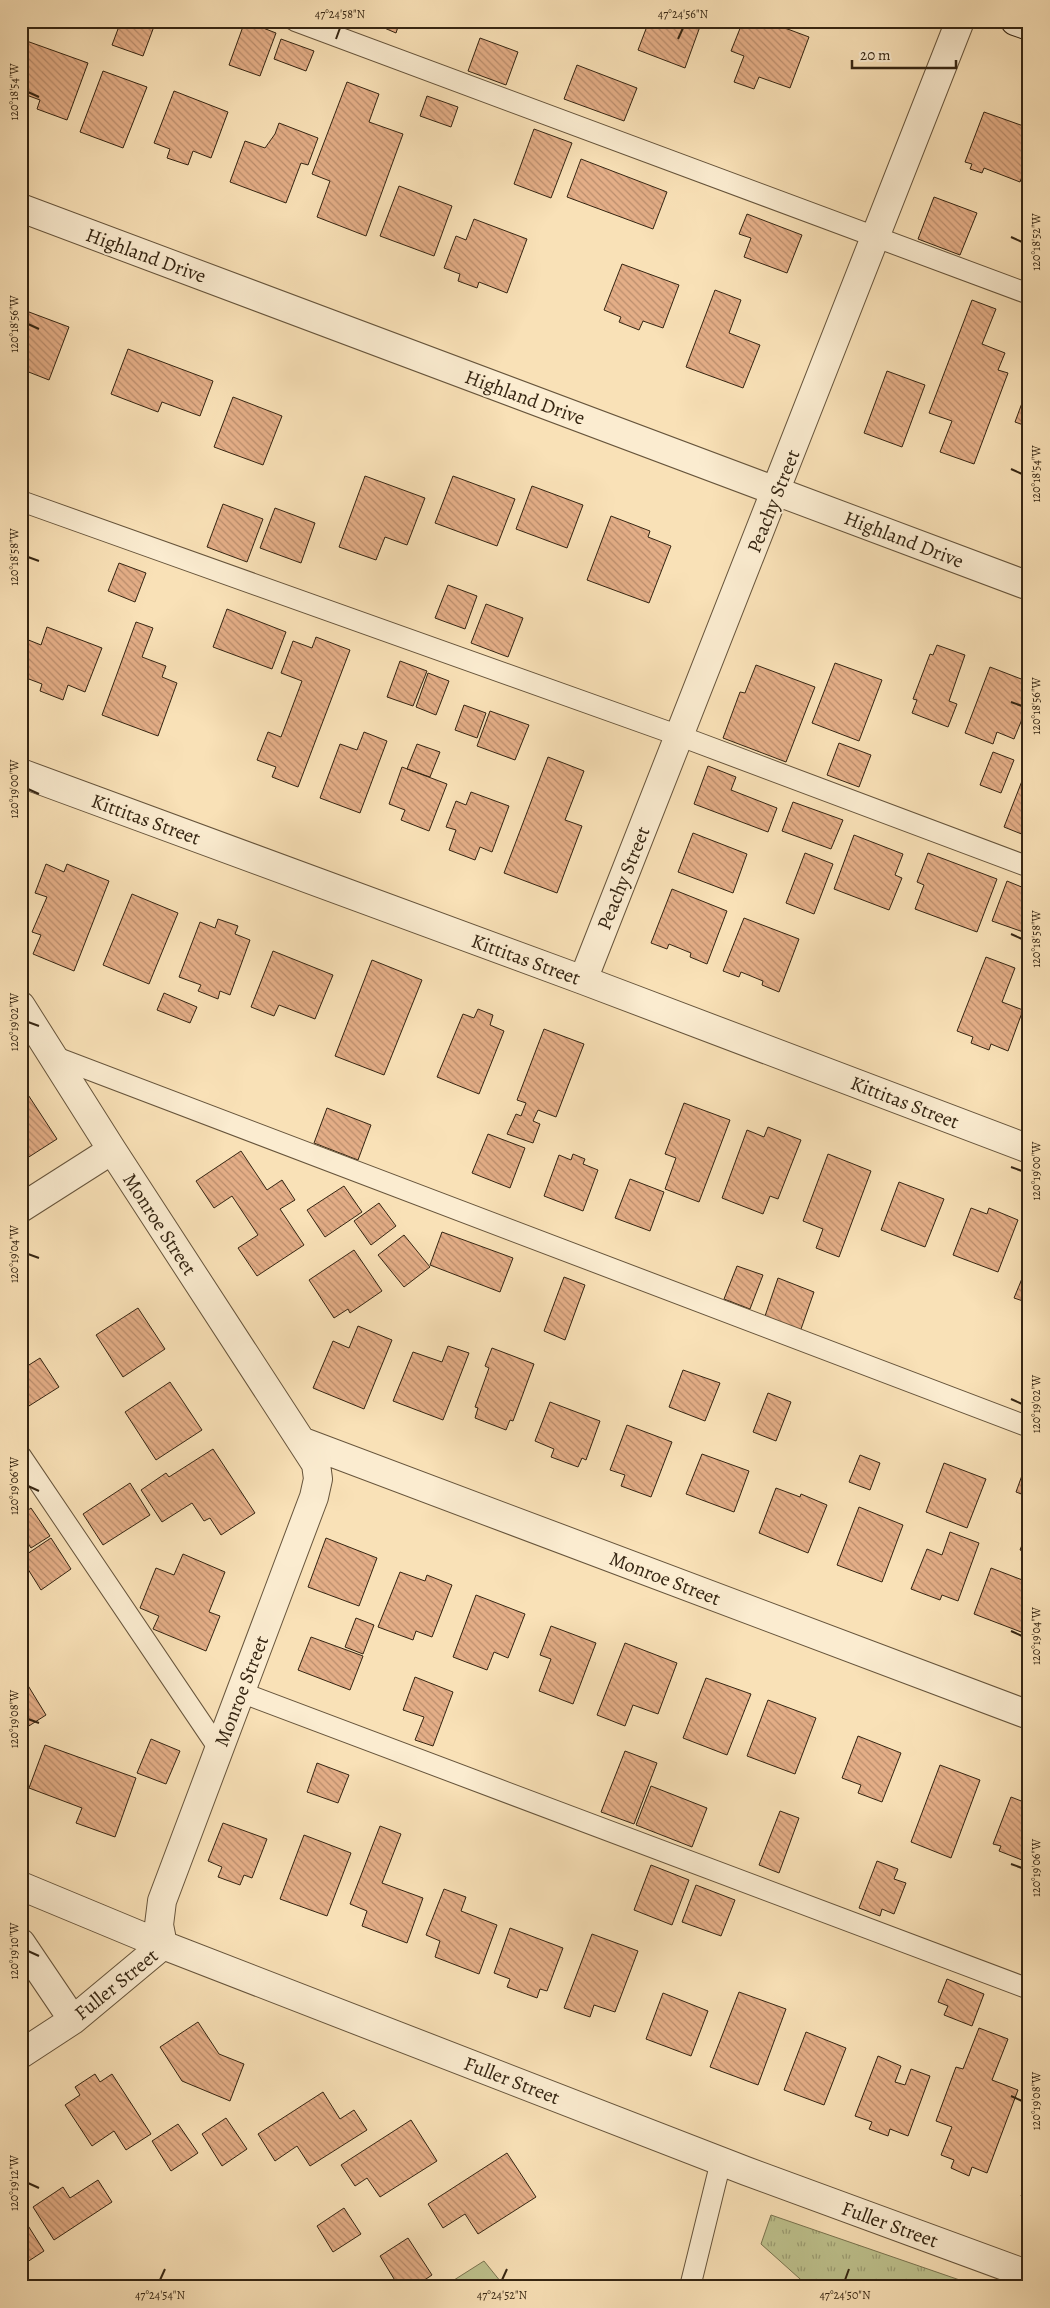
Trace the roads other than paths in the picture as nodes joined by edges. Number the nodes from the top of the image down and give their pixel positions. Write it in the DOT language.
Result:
graph roads {
  1 [pos="295,21"];
  2 [pos="960,21"];
  3 [pos="1015,21"];
  4 [pos="1029,26"];
  5 [pos="21,208"];
  6 [pos="876,237"];
  7 [pos="1029,294"];
  8 [pos="777,491"];
  9 [pos="21,500"];
  10 [pos="1029,586"];
  11 [pos="680,736"];
  12 [pos="21,773"];
  13 [pos="1029,867"];
  14 [pos="583,980"];
  15 [pos="21,1006"];
  16 [pos="53,1056"];
  17 [pos="1029,1149"];
  18 [pos="112,1150"];
  19 [pos="21,1208"];
  20 [pos="1029,1427"];
  21 [pos="301,1441"];
  22 [pos="21,1456"];
  23 [pos="240,1692"];
  24 [pos="1029,1715"];
  25 [pos="219,1749"];
  26 [pos="21,1886"];
  27 [pos="21,1943"];
  28 [pos="163,1945"];
  29 [pos="1029,1989"];
  30 [pos="73,2020"];
  31 [pos="21,2054"];
  32 [pos="721,2161"];
  33 [pos="1029,2275"];
  34 [pos="690,2287"];
  1 -- 6 [label="lane"];
  2 -- 6 [label="street, Peachy Street"];
  3 -- 4 [label="street"];
  5 -- 8 [label="street, Highland Drive"];
  6 -- 7 [label="lane"];
  6 -- 8 [label="street, Peachy Street"];
  8 -- 10 [label="street, Highland Drive"];
  8 -- 11 [label="street, Peachy Street"];
  9 -- 11 [label="lane"];
  11 -- 13 [label="lane"];
  11 -- 14 [label="street, Peachy Street"];
  12 -- 14 [label="street, Kittitas Street"];
  14 -- 17 [label="street, Kittitas Street"];
  15 -- 16 [label="street, Monroe Street"];
  16 -- 18 [label="street, Monroe Street"];
  16 -- 20 [label="lane"];
  18 -- 19 [label="street"];
  18 -- 21 [label="street, Monroe Street"];
  21 -- 23 [label="street, Monroe Street"];
  21 -- 24 [label="street, Monroe Street"];
  22 -- 25 [label="lane"];
  23 -- 25 [label="street, Monroe Street"];
  23 -- 29 [label="lane"];
  25 -- 28 [label="street, Monroe Street"];
  26 -- 28 [label="street"];
  27 -- 30 [label="street"];
  28 -- 30 [label="street, Fuller Street"];
  28 -- 32 [label="street, Fuller Street"];
  30 -- 31 [label="street, Fuller Street"];
  32 -- 33 [label="street, Fuller Street"];
  32 -- 34 [label="lane"];
}
